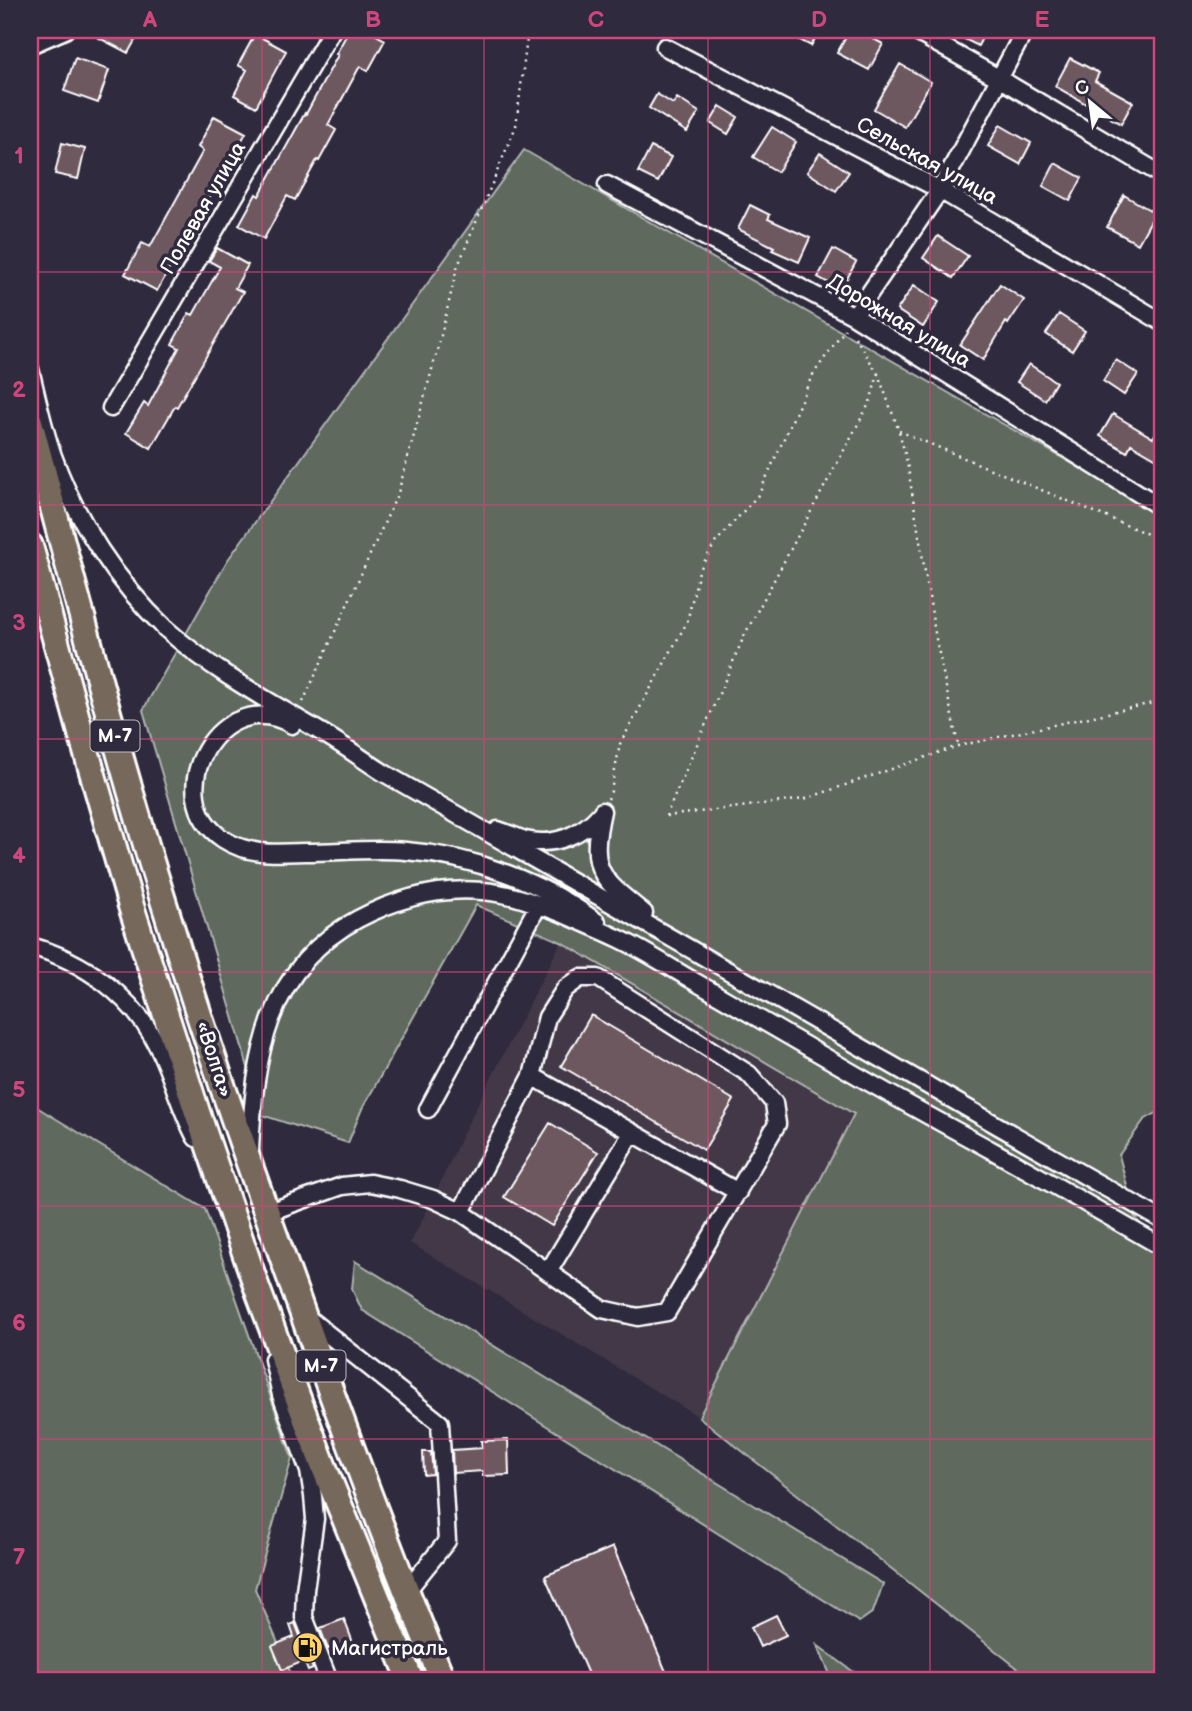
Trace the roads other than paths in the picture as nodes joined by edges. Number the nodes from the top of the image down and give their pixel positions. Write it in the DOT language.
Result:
graph roads {
  1 [pos="65,30"];
  2 [pos="332,30"];
  3 [pos="913,30"];
  4 [pos="1025,30"];
  5 [pos="30,45"];
  6 [pos="665,47"];
  7 [pos="1000,79"];
  8 [pos="1162,175"];
  9 [pos="607,185"];
  10 [pos="940,190"];
  11 [pos="851,320"];
  12 [pos="1162,322"];
  13 [pos="30,369"];
  14 [pos="111,408"];
  15 [pos="30,422"];
  16 [pos="1162,508"];
  17 [pos="30,546"];
  18 [pos="384,773"];
  19 [pos="456,814"];
  20 [pos="539,904"];
  21 [pos="621,939"];
  22 [pos="30,946"];
  23 [pos="696,953"];
  24 [pos="532,1076"];
  25 [pos="428,1108"];
  26 [pos="632,1133"];
  27 [pos="250,1164"];
  28 [pos="220,1181"];
  29 [pos="738,1192"];
  30 [pos="461,1212"];
  31 [pos="266,1213"];
  32 [pos="1162,1220"];
  33 [pos="1162,1247"];
  34 [pos="548,1272"];
  35 [pos="257,1288"];
  36 [pos="301,1313"];
  37 [pos="406,1592"];
  38 [pos="329,1681"];
  39 [pos="411,1681"];
  40 [pos="443,1681"];
  1 -- 5 [label="street"];
  2 -- 14 [label="street, Полевая улица"];
  3 -- 7 [label="street"];
  4 -- 7 [label="street"];
  6 -- 10 [label="street, Сельская улица"];
  7 -- 8 [label="street"];
  7 -- 10 [label="street"];
  9 -- 11 [label="street, Дорожная улица"];
  10 -- 11 [label="street"];
  10 -- 12 [label="street, Сельская улица"];
  11 -- 16 [label="street, Дорожная улица"];
  13 -- 18 [label="street"];
  15 -- 27 [label="highway, «Волга» / М-7"];
  17 -- 28 [label="highway, «Волга» / М-7"];
  18 -- 19 [label="street"];
  18 -- 21 [label="street"];
  19 -- 23 [label="street"];
  19 -- 23 [label="street"];
  20 -- 21 [label="street"];
  20 -- 25 [label="street"];
  20 -- 27 [label="street"];
  21 -- 33 [label="street"];
  22 -- 28 [label="street"];
  23 -- 32 [label="street"];
  24 -- 26 [label="street"];
  24 -- 29 [label="street"];
  24 -- 30 [label="street"];
  26 -- 29 [label="street"];
  26 -- 34 [label="street"];
  27 -- 31 [label="highway, «Волга» / М-7"];
  28 -- 35 [label="highway, «Волга» / М-7"];
  29 -- 34 [label="street"];
  30 -- 31 [label="street"];
  30 -- 34 [label="street"];
  31 -- 36 [label="highway, «Волга» / М-7"];
  35 -- 38 [label="street"];
  35 -- 39 [label="highway, «Волга» / М-7"];
  36 -- 37 [label="highway, «Волга» / М-7"];
  36 -- 37 [label="street"];
  37 -- 40 [label="highway, «Волга» / М-7"];
}
